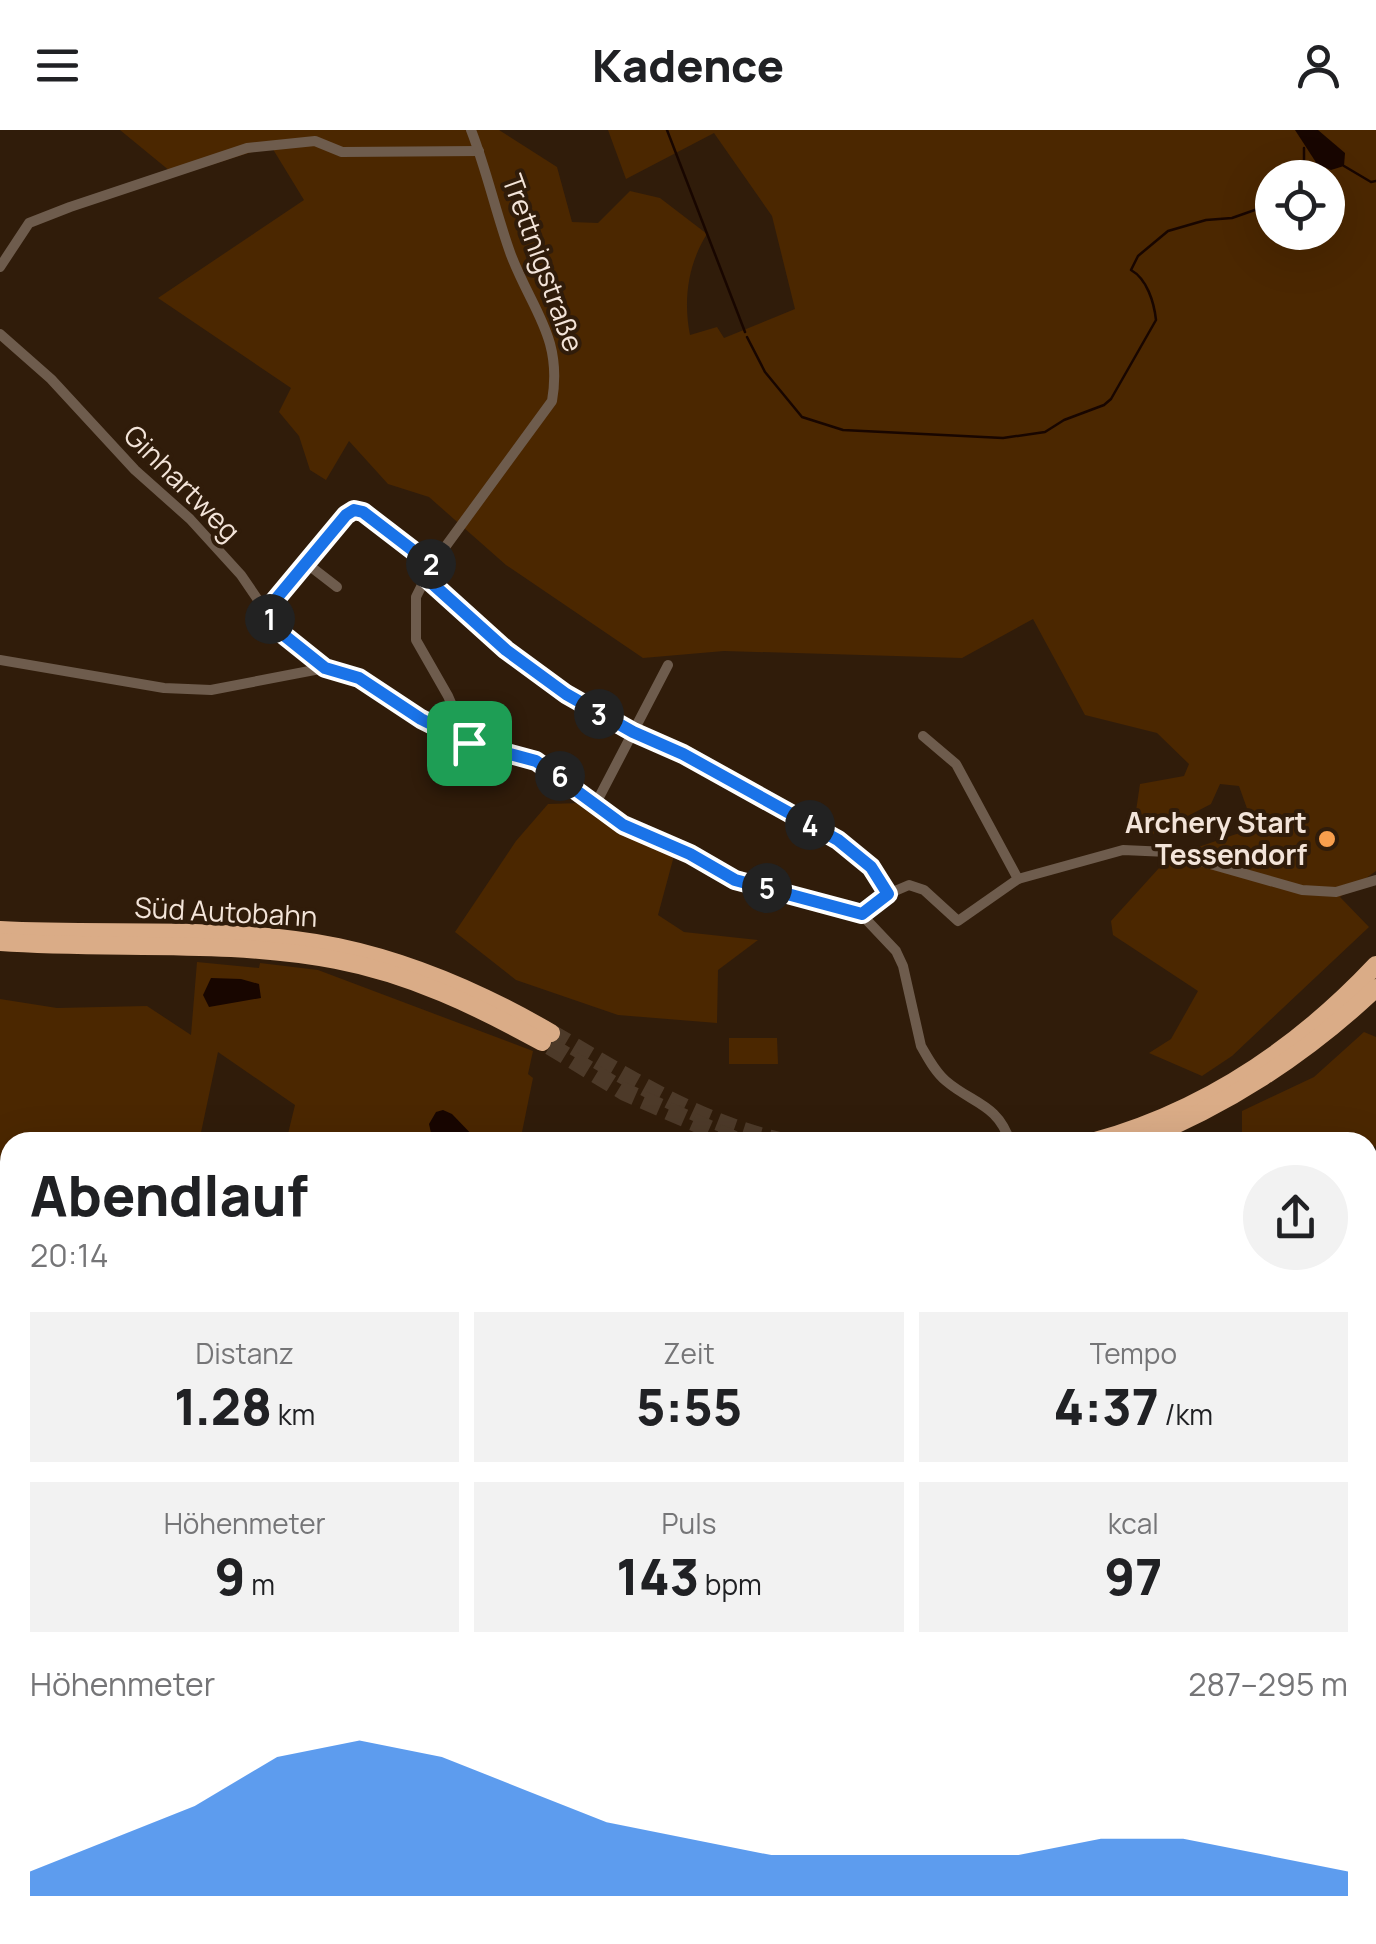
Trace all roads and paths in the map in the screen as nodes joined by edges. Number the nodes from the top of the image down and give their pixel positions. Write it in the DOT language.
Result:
graph roads {
  1 [pos="471,130"];
  2 [pos="479,151"];
  3 [pos="0,267"];
  4 [pos="0,334"];
  5 [pos="306,564"];
  6 [pos="432,565"];
  7 [pos="425,577"];
  8 [pos="337,586"];
  9 [pos="266,611"];
  10 [pos="0,660"];
  11 [pos="668,666"];
  12 [pos="325,668"];
  13 [pos="633,732"];
  14 [pos="923,736"];
  15 [pos="469,743"];
  16 [pos="594,807"];
  17 [pos="1018,879"];
  18 [pos="1376,880"];
  19 [pos="888,894"];
  20 [pos="862,914"];
  21 [pos="0,930"];
  22 [pos="0,942"];
  23 [pos="1376,964"];
  24 [pos="1376,988"];
  25 [pos="1006,1132"];
  26 [pos="1121,1132"];
  27 [pos="1160,1132"];
  1 -- 2 [label="street, Trettnigstraße"];
  2 -- 3 [label="street"];
  2 -- 6 [label="street, Trettnigstraße"];
  4 -- 9 [label="street, Ginhartweg"];
  5 -- 6 [label="street"];
  5 -- 8 [label="street"];
  5 -- 9 [label="street"];
  6 -- 7 [label="street, Trettnigstraße"];
  7 -- 13 [label="street"];
  7 -- 15 [label="street, Trettnigstraße"];
  9 -- 12 [label="street, Ginhartweg"];
  10 -- 12 [label="street"];
  11 -- 13 [label="street"];
  12 -- 15 [label="street, Ginhartweg"];
  13 -- 16 [label="street"];
  13 -- 19 [label="street"];
  14 -- 17 [label="street"];
  15 -- 16 [label="street"];
  16 -- 20 [label="street"];
  17 -- 18 [label="street"];
  17 -- 19 [label="street"];
  19 -- 20 [label="street"];
  20 -- 25 [label="street"];
  21 -- 22 [label="highway, Süd Autobahn"];
  23 -- 26 [label="highway"];
  24 -- 27 [label="highway"];
}
